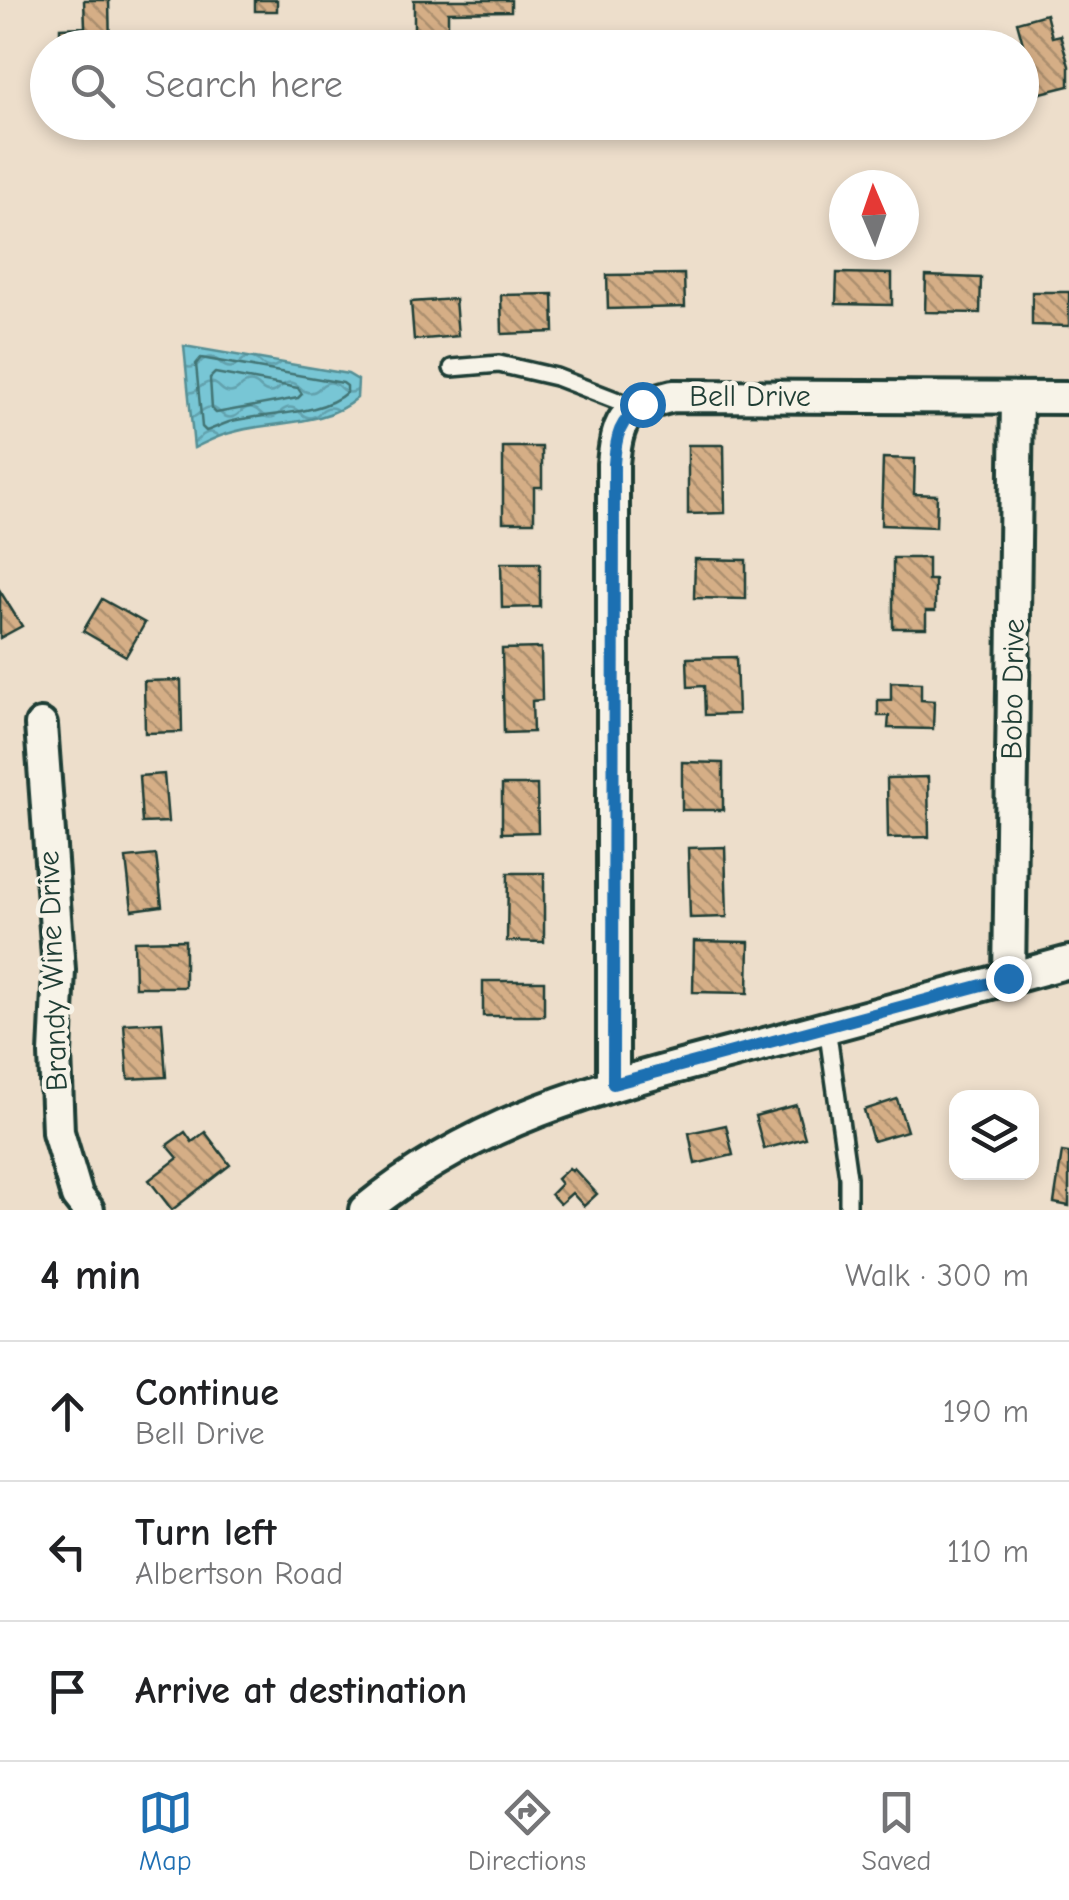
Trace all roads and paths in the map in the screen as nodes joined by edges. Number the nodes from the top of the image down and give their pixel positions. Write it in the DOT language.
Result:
graph roads {
  1 [pos="452,368"];
  2 [pos="1017,398"];
  3 [pos="1069,398"];
  4 [pos="636,408"];
  5 [pos="41,725"];
  6 [pos="1069,962"];
  7 [pos="1008,978"];
  8 [pos="828,1027"];
  9 [pos="613,1084"];
  10 [pos="88,1210"];
  11 [pos="364,1210"];
  12 [pos="848,1210"];
  1 -- 4 [label="lane"];
  2 -- 3 [label="street, Bell Drive"];
  2 -- 4 [label="street, Bell Drive"];
  2 -- 7 [label="street, Bobo Drive"];
  4 -- 9 [label="street"];
  5 -- 10 [label="street, Brandy Wine Drive"];
  6 -- 7 [label="street"];
  7 -- 8 [label="street"];
  8 -- 9 [label="street"];
  8 -- 12 [label="lane"];
  9 -- 11 [label="street"];
}
